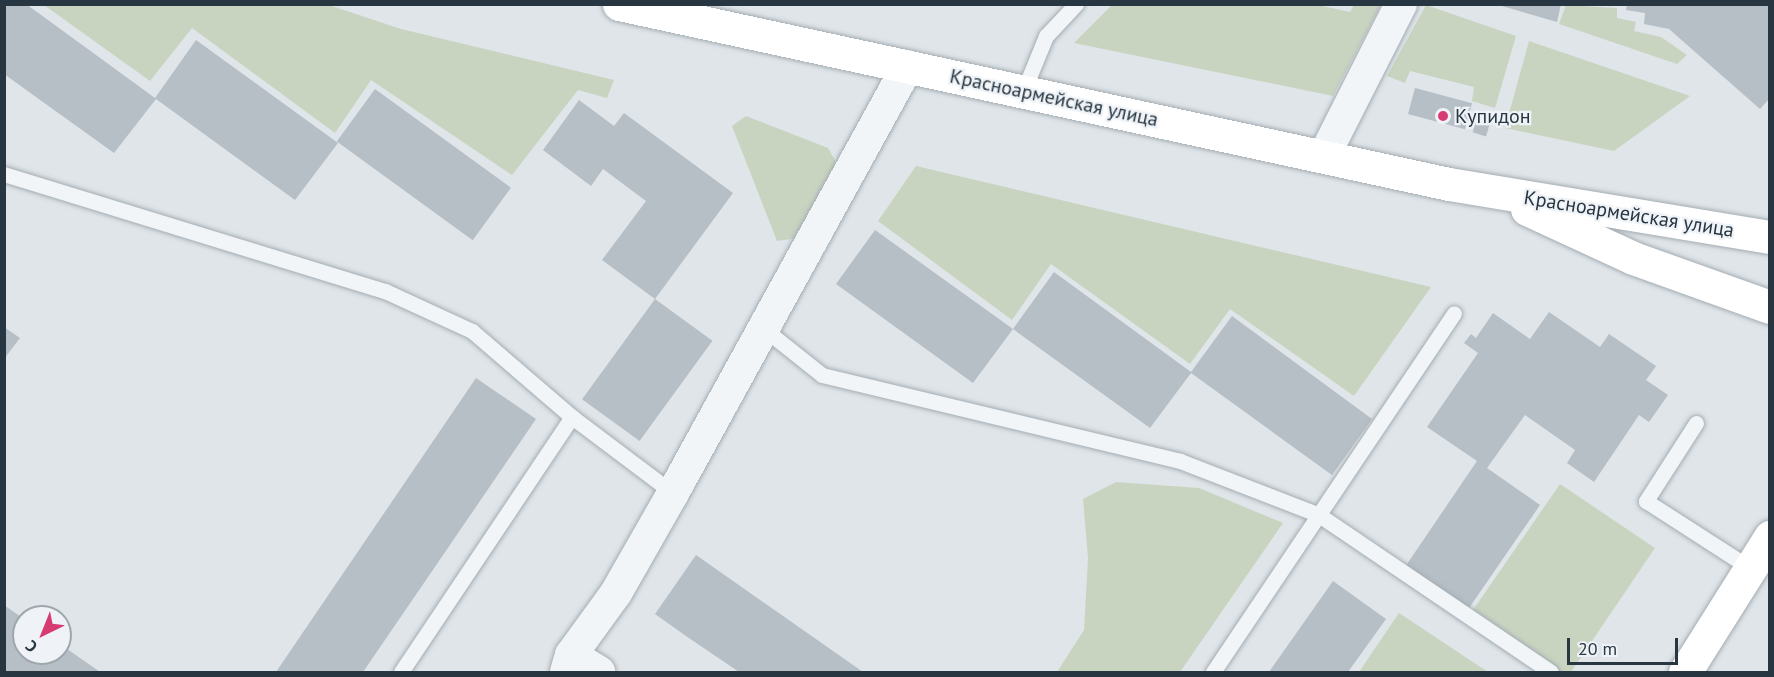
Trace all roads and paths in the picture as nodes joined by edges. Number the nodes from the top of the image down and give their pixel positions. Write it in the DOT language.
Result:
graph roads {
  1 [pos="619,4"];
  2 [pos="1076,4"];
  3 [pos="1401,4"];
  4 [pos="908,66"];
  5 [pos="1023,92"];
  6 [pos="1324,156"];
  7 [pos="4,174"];
  8 [pos="1488,191"];
  9 [pos="1770,237"];
  10 [pos="1770,307"];
  11 [pos="1454,314"];
  12 [pos="763,328"];
  13 [pos="572,417"];
  14 [pos="1696,423"];
  15 [pos="673,493"];
  16 [pos="1319,514"];
  17 [pos="1770,537"];
  18 [pos="1750,568"];
  19 [pos="569,664"];
  20 [pos="401,672"];
  21 [pos="599,672"];
  22 [pos="1213,672"];
  23 [pos="1551,672"];
  24 [pos="1684,672"];
  1 -- 4 [label="main road, Красноармейская улица"];
  2 -- 5 [label="lane"];
  3 -- 6 [label="street"];
  4 -- 5 [label="main road, Красноармейская улица"];
  4 -- 12 [label="street"];
  5 -- 6 [label="main road, Красноармейская улица"];
  6 -- 8 [label="main road, Красноармейская улица"];
  7 -- 13 [label="lane"];
  8 -- 9 [label="main road, Красноармейская улица"];
  8 -- 10 [label="main road, Красноармейская улица"];
  11 -- 16 [label="lane"];
  12 -- 15 [label="street"];
  12 -- 16 [label="lane"];
  13 -- 15 [label="lane"];
  13 -- 20 [label="lane"];
  14 -- 18 [label="lane"];
  15 -- 19 [label="street"];
  16 -- 22 [label="lane"];
  16 -- 23 [label="lane"];
  17 -- 18 [label="main road"];
  18 -- 24 [label="main road"];
  19 -- 21 [label="street"];
}
